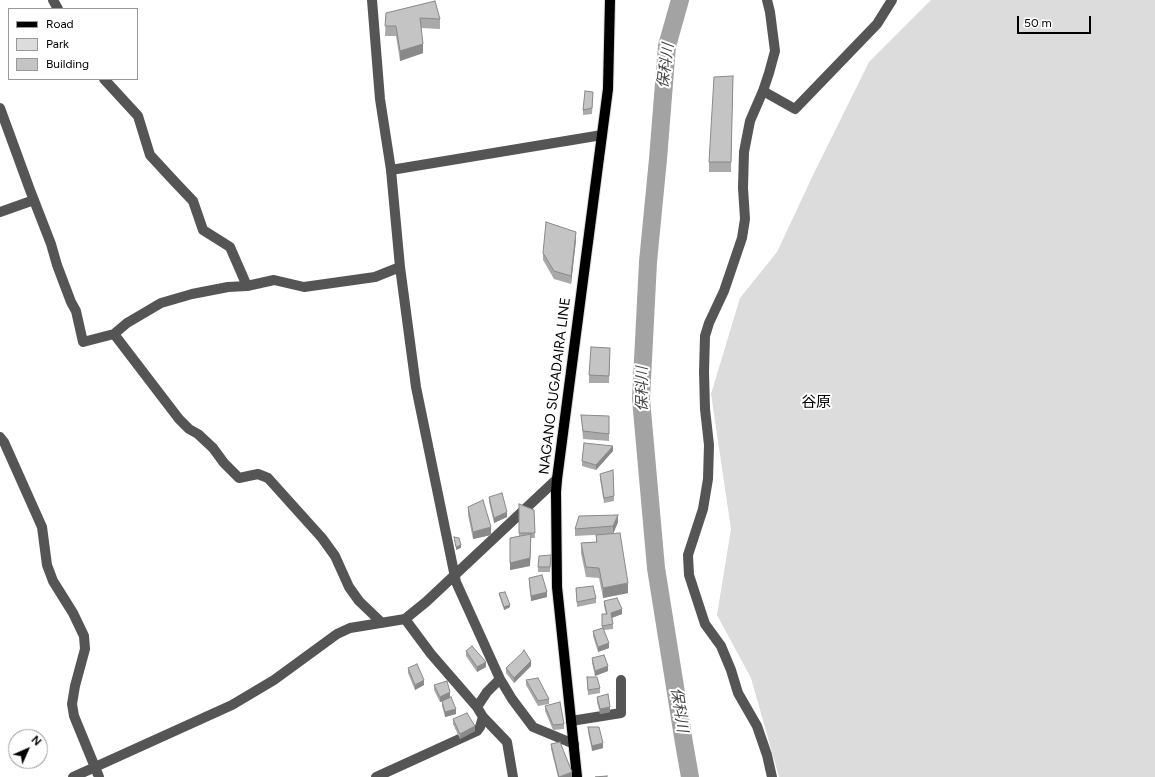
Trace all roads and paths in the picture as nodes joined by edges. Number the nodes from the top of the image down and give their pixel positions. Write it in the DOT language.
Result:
graph roads {
  1 [pos="372,0"];
  2 [pos="610,0"];
  3 [pos="767,0"];
  4 [pos="892,0"];
  5 [pos="105,80"];
  6 [pos="763,91"];
  7 [pos="0,108"];
  8 [pos="602,135"];
  9 [pos="391,170"];
  10 [pos="34,200"];
  11 [pos="0,212"];
  12 [pos="400,268"];
  13 [pos="247,286"];
  14 [pos="114,334"];
  15 [pos="0,437"];
  16 [pos="557,479"];
  17 [pos="454,574"];
  18 [pos="405,619"];
  19 [pos="382,623"];
  20 [pos="500,679"];
  21 [pos="621,680"];
  22 [pos="477,708"];
  23 [pos="483,717"];
  24 [pos="571,721"];
  25 [pos="574,744"];
  26 [pos="95,767"];
  27 [pos="72,777"];
  28 [pos="99,777"];
  29 [pos="376,777"];
  30 [pos="512,777"];
  31 [pos="577,777"];
  32 [pos="772,777"];
  1 -- 9 [label="street"];
  2 -- 8 [label="main road, NAGANO SUGADAIRA LINE"];
  3 -- 6 [label="street"];
  4 -- 6 [label="street"];
  5 -- 13 [label="street"];
  6 -- 32 [label="street"];
  7 -- 10 [label="street"];
  8 -- 9 [label="street"];
  8 -- 16 [label="main road, NAGANO SUGADAIRA LINE"];
  9 -- 12 [label="street"];
  10 -- 11 [label="street"];
  10 -- 14 [label="street"];
  12 -- 13 [label="street"];
  12 -- 17 [label="street"];
  13 -- 14 [label="street"];
  14 -- 19 [label="street"];
  15 -- 26 [label="street"];
  16 -- 17 [label="street"];
  16 -- 24 [label="main road, NAGANO SUGADAIRA LINE"];
  17 -- 18 [label="street"];
  17 -- 20 [label="street"];
  18 -- 19 [label="street"];
  18 -- 22 [label="street"];
  19 -- 26 [label="street"];
  20 -- 22 [label="street"];
  20 -- 25 [label="street"];
  21 -- 24 [label="street"];
  22 -- 23 [label="street"];
  23 -- 29 [label="street"];
  23 -- 30 [label="street"];
  24 -- 25 [label="main road, NAGANO SUGADAIRA LINE"];
  25 -- 31 [label="main road, NAGANO SUGADAIRA LINE"];
  26 -- 27 [label="street"];
  26 -- 28 [label="street"];
}
